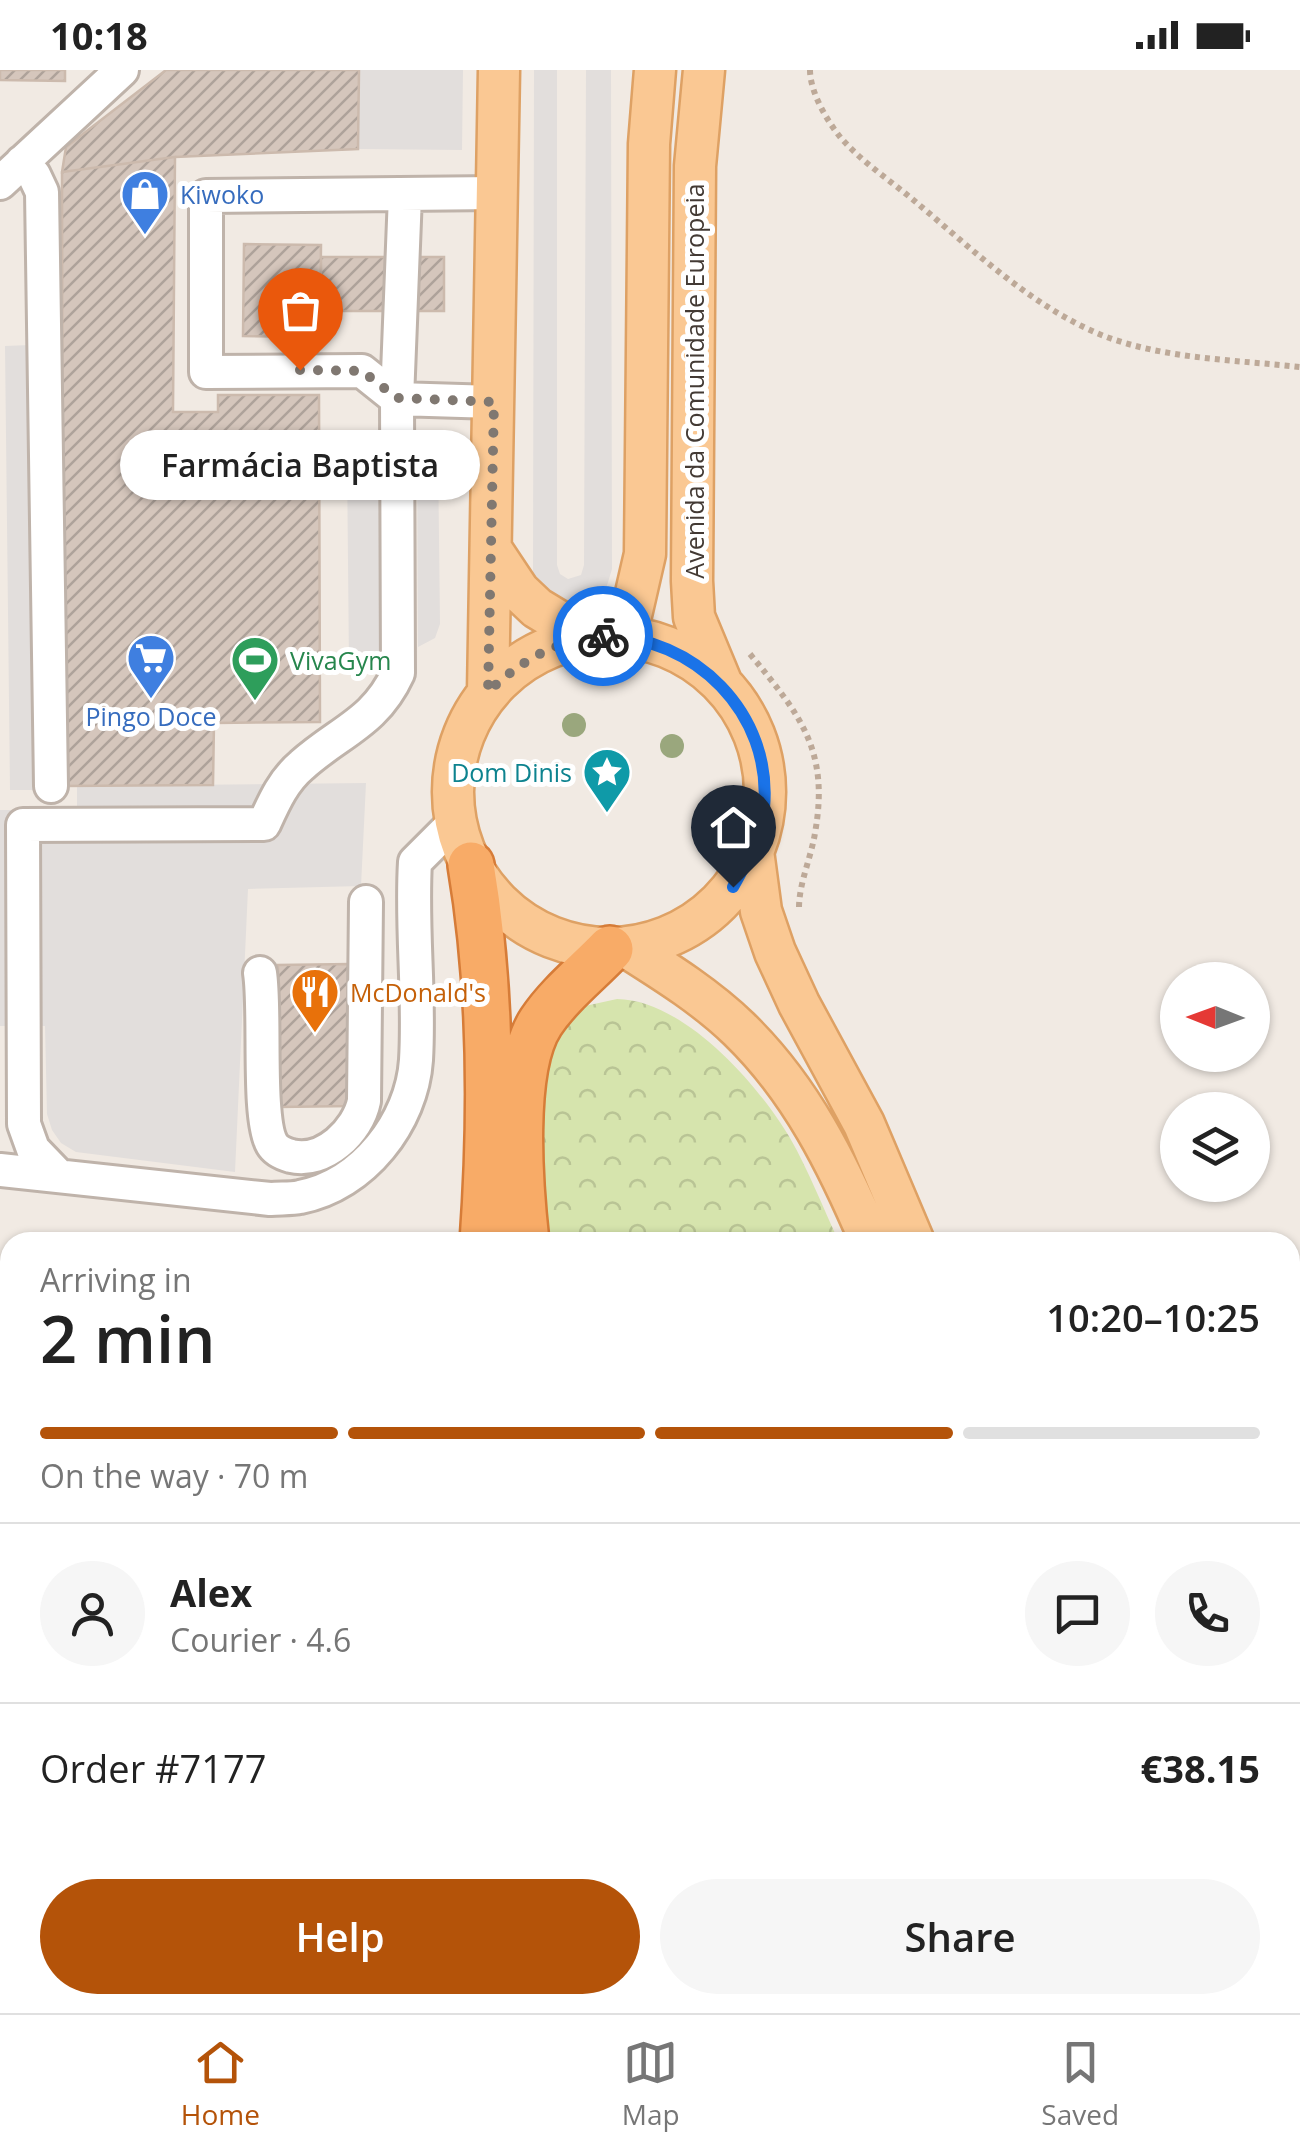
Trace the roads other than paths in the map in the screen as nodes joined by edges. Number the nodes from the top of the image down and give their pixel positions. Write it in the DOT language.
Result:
graph roads {
  1 [pos="122,70"];
  2 [pos="499,70"];
  3 [pos="654,70"];
  4 [pos="704,70"];
  5 [pos="11,173"];
  6 [pos="497,192"];
  7 [pos="406,196"];
  8 [pos="397,398"];
  9 [pos="494,402"];
  10 [pos="491,549"];
  11 [pos="603,637"];
  12 [pos="723,686"];
  13 [pos="488,692"];
  14 [pos="51,786"];
  15 [pos="455,822"];
  16 [pos="753,851"];
  17 [pos="470,865"];
  18 [pos="366,902"];
  19 [pos="618,948"];
  20 [pos="260,973"];
  21 [pos="0,1170"];
  22 [pos="59,1176"];
  23 [pos="483,1232"];
  24 [pos="525,1232"];
  25 [pos="866,1232"];
  26 [pos="910,1232"];
  1 -- 5 [label="street"];
  2 -- 6 [label="main road"];
  3 -- 11 [label="main road, Avenida da Comunidade Europeia"];
  4 -- 12 [label="main road, Avenida da Comunidade Europeia"];
  5 -- 14 [label="street"];
  6 -- 7 [label="street"];
  6 -- 9 [label="main road"];
  7 -- 8 [label="street"];
  7 -- 8 [label="street"];
  8 -- 9 [label="street"];
  8 -- 22 [label="street"];
  9 -- 10 [label="main road"];
  10 -- 11 [label="main road"];
  10 -- 13 [label="main road"];
  11 -- 12 [label="main road"];
  11 -- 13 [label="main road"];
  12 -- 16 [label="main road"];
  13 -- 15 [label="main road"];
  15 -- 17 [label="main road"];
  15 -- 22 [label="street"];
  16 -- 19 [label="main road"];
  16 -- 26 [label="main road"];
  17 -- 19 [label="main road"];
  17 -- 23 [label="highway"];
  18 -- 20 [label="street"];
  19 -- 24 [label="highway"];
  19 -- 25 [label="main road"];
  21 -- 22 [label="street"];
}
